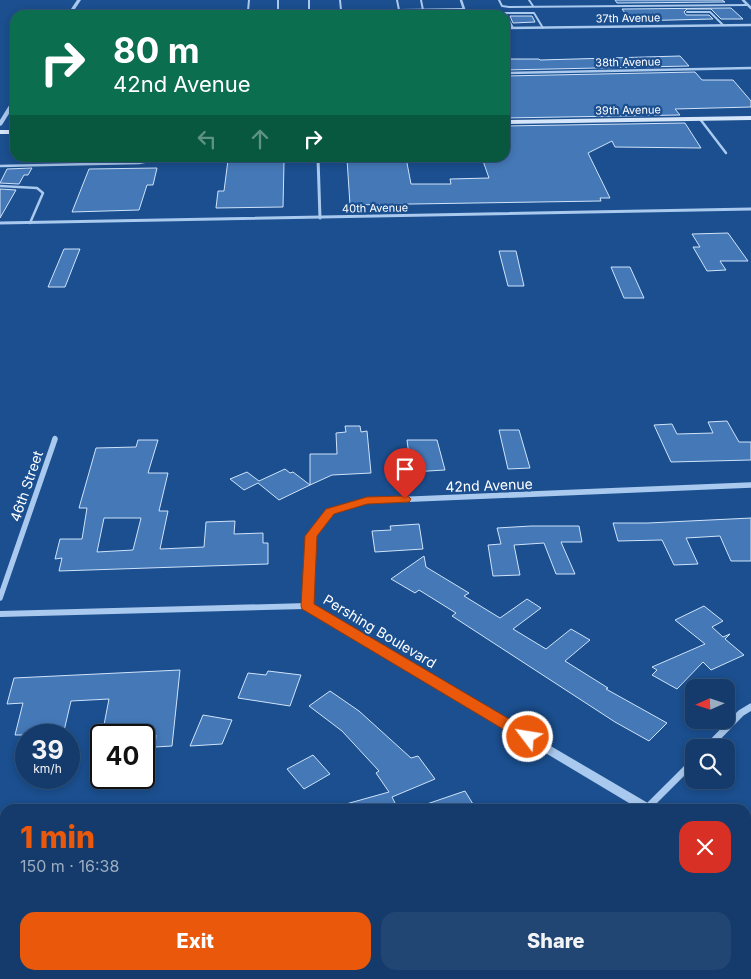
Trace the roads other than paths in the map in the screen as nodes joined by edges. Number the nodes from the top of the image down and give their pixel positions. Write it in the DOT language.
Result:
graph roads {
  1 [pos="278,0"];
  2 [pos="309,0"];
  3 [pos="340,0"];
  4 [pos="397,0"];
  5 [pos="421,0"];
  6 [pos="461,0"];
  7 [pos="499,0"];
  8 [pos="529,0"];
  9 [pos="557,0"];
  10 [pos="585,0"];
  11 [pos="614,0"];
  12 [pos="643,0"];
  13 [pos="671,0"];
  14 [pos="699,0"];
  15 [pos="743,0"];
  16 [pos="675,4"];
  17 [pos="619,5"];
  18 [pos="648,5"];
  19 [pos="702,5"];
  20 [pos="533,6"];
  21 [pos="561,6"];
  22 [pos="589,6"];
  23 [pos="750,7"];
  24 [pos="464,9"];
  25 [pos="278,10"];
  26 [pos="310,10"];
  27 [pos="423,10"];
  28 [pos="688,12"];
  29 [pos="510,13"];
  30 [pos="510,22"];
  31 [pos="723,25"];
  32 [pos="751,25"];
  33 [pos="513,28"];
  34 [pos="543,28"];
  35 [pos="751,68"];
  36 [pos="510,73"];
  37 [pos="10,108"];
  38 [pos="751,118"];
  39 [pos="700,119"];
  40 [pos="510,122"];
  41 [pos="0,124"];
  42 [pos="726,153"];
  43 [pos="143,162"];
  44 [pos="318,162"];
  45 [pos="0,166"];
  46 [pos="0,186"];
  47 [pos="751,209"];
  48 [pos="320,218"];
  49 [pos="30,222"];
  50 [pos="0,223"];
  51 [pos="55,438"];
  52 [pos="751,486"];
  53 [pos="0,598"];
  54 [pos="307,606"];
  55 [pos="0,614"];
  56 [pos="751,707"];
  57 [pos="716,739"];
  58 [pos="685,770"];
  59 [pos="641,804"];
  60 [pos="652,804"];
  1 -- 25 [label="lane"];
  2 -- 26 [label="lane"];
  3 -- 26 [label="lane"];
  4 -- 27 [label="lane"];
  5 -- 27 [label="lane"];
  6 -- 24 [label="street"];
  7 -- 20 [label="lane"];
  8 -- 20 [label="lane"];
  9 -- 21 [label="lane"];
  10 -- 22 [label="lane"];
  11 -- 17 [label="lane"];
  12 -- 18 [label="lane"];
  13 -- 16 [label="lane"];
  14 -- 19 [label="lane"];
  15 -- 23 [label="street"];
  16 -- 18 [label="lane"];
  16 -- 19 [label="lane"];
  17 -- 18 [label="lane"];
  17 -- 22 [label="lane"];
  19 -- 23 [label="lane"];
  20 -- 21 [label="lane"];
  21 -- 22 [label="lane"];
  24 -- 27 [label="lane"];
  25 -- 26 [label="lane"];
  28 -- 31 [label="lane"];
  29 -- 34 [label="lane"];
  30 -- 33 [label="lane"];
  31 -- 32 [label="street, 37th Avenue"];
  31 -- 34 [label="street, 37th Avenue"];
  33 -- 34 [label="street, 37th Avenue"];
  35 -- 36 [label="street, 38th Avenue"];
  37 -- 41 [label="street"];
  38 -- 39 [label="main road, 39th Avenue"];
  39 -- 40 [label="main road, 39th Avenue"];
  39 -- 42 [label="lane"];
  43 -- 45 [label="lane"];
  44 -- 48 [label="street"];
  46 -- 49 [label="lane"];
  47 -- 48 [label="street, 40th Avenue"];
  48 -- 49 [label="street, 40th Avenue"];
  49 -- 50 [label="street, 40th Avenue"];
  51 -- 53 [label="street, 46th Street"];
  52 -- 54 [label="street, 42nd Avenue"];
  54 -- 55 [label="street, Pershing Boulevard"];
  54 -- 59 [label="street, Pershing Boulevard"];
  56 -- 57 [label="street"];
  58 -- 60 [label="street"];
}
